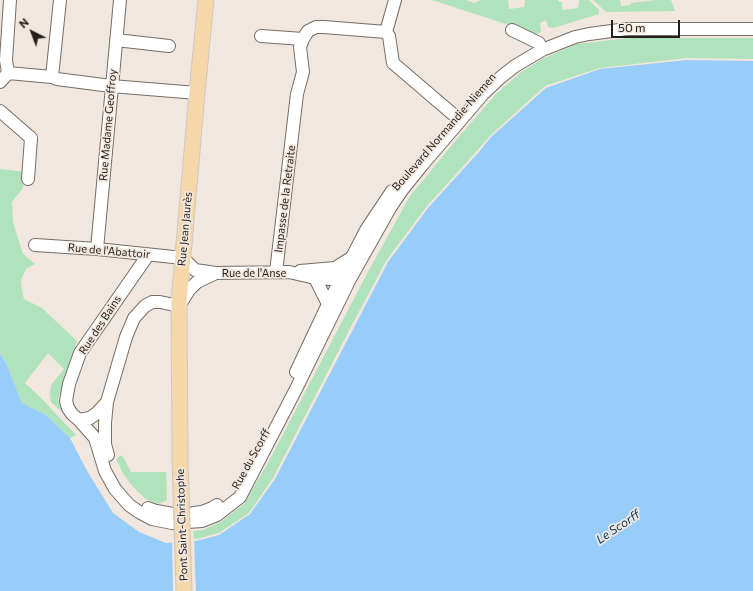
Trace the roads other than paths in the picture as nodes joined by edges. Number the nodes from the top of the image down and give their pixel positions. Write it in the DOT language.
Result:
graph roads {
  1 [pos="10,0"];
  2 [pos="60,0"];
  3 [pos="120,0"];
  4 [pos="206,0"];
  5 [pos="395,0"];
  6 [pos="753,22"];
  7 [pos="512,30"];
  8 [pos="386,32"];
  9 [pos="262,36"];
  10 [pos="303,39"];
  11 [pos="116,40"];
  12 [pos="538,43"];
  13 [pos="170,46"];
  14 [pos="52,77"];
  15 [pos="4,78"];
  16 [pos="111,86"];
  17 [pos="197,93"];
  18 [pos="0,111"];
  19 [pos="455,116"];
  20 [pos="28,179"];
  21 [pos="35,245"];
  22 [pos="97,249"];
  23 [pos="148,255"];
  24 [pos="183,258"];
  25 [pos="352,258"];
  26 [pos="276,272"];
  27 [pos="289,272"];
  28 [pos="216,273"];
  29 [pos="315,278"];
  30 [pos="345,280"];
  31 [pos="342,297"];
  32 [pos="328,304"];
  33 [pos="179,306"];
  34 [pos="107,402"];
  35 [pos="79,420"];
  36 [pos="97,443"];
  37 [pos="180,458"];
  38 [pos="184,591"];
  1 -- 15 [label="street"];
  2 -- 14 [label="street"];
  3 -- 11 [label="street, Rue Madame Geoffroy"];
  4 -- 17 [label="main road, Rue Jean Jaurès"];
  5 -- 8 [label="street"];
  6 -- 12 [label="street, Boulevard Normandie-Niemen"];
  6 -- 30 [label="street, Boulevard Normandie-Niemen"];
  7 -- 12 [label="street"];
  8 -- 10 [label="street"];
  8 -- 19 [label="street"];
  9 -- 10 [label="street"];
  10 -- 26 [label="street, Impasse de la Retraite"];
  11 -- 13 [label="street"];
  11 -- 16 [label="street, Rue Madame Geoffroy"];
  12 -- 19 [label="street, Boulevard Normandie-Niemen"];
  14 -- 15 [label="street"];
  14 -- 16 [label="street"];
  16 -- 17 [label="street"];
  16 -- 22 [label="street, Rue Madame Geoffroy"];
  17 -- 24 [label="main road, Rue Jean Jaurès"];
  18 -- 20 [label="street"];
  19 -- 25 [label="street, Boulevard Normandie-Niemen"];
  21 -- 22 [label="street, Rue de l'Abattoir"];
  22 -- 23 [label="street, Rue de l'Abattoir"];
  23 -- 24 [label="street, Rue de l'Abattoir"];
  23 -- 35 [label="street, Rue des Bains"];
  24 -- 28 [label="street, Rue de l'Anse"];
  24 -- 33 [label="main road, Rue Jean Jaurès"];
  25 -- 27 [label="street"];
  25 -- 30 [label="street, Boulevard Normandie-Niemen"];
  26 -- 27 [label="street, Rue de l'Anse"];
  26 -- 28 [label="street, Rue de l'Anse"];
  27 -- 29 [label="street, Rue de l'Anse"];
  28 -- 33 [label="street, Rue de l'Anse"];
  29 -- 30 [label="street, Rue de l'Anse"];
  29 -- 32 [label="street"];
  30 -- 31 [label="street, Boulevard Normandie-Niemen"];
  30 -- 32 [label="street, Rue du Scorff"];
  31 -- 36 [label="street, Rue du Scorff"];
  32 -- 34 [label="street, Rue du Scorff"];
  33 -- 34 [label="street, Rue du Scorff"];
  33 -- 37 [label="main road, Rue Jean Jaurès"];
  34 -- 35 [label="street"];
  35 -- 36 [label="street, Rue des Bains"];
  37 -- 38 [label="main road, Pont Saint-Christophe, bridge"];
}
